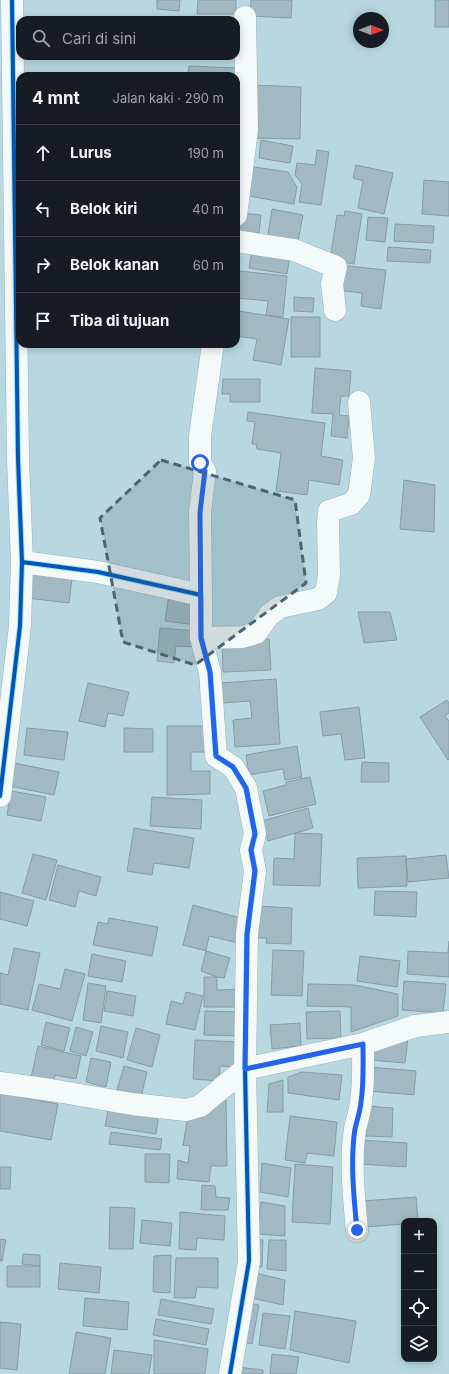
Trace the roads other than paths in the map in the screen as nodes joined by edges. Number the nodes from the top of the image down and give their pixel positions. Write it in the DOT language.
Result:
graph roads {
  1 [pos="12,0"];
  2 [pos="245,17"];
  3 [pos="240,184"];
  4 [pos="240,242"];
  5 [pos="16,306"];
  6 [pos="335,310"];
  7 [pos="17,348"];
  8 [pos="212,348"];
  9 [pos="359,402"];
  10 [pos="22,562"];
  11 [pos="201,595"];
  12 [pos="201,638"];
  13 [pos="0,796"];
  14 [pos="449,1022"];
  15 [pos="363,1044"];
  16 [pos="245,1069"];
  17 [pos="0,1083"];
  18 [pos="357,1230"];
  19 [pos="230,1374"];
  1 -- 5 [label="street"];
  2 -- 3 [label="street"];
  4 -- 6 [label="street"];
  7 -- 10 [label="street"];
  8 -- 11 [label="street"];
  9 -- 12 [label="street"];
  10 -- 11 [label="street"];
  10 -- 13 [label="street"];
  11 -- 12 [label="street"];
  12 -- 16 [label="street"];
  14 -- 15 [label="street"];
  15 -- 16 [label="street"];
  15 -- 18 [label="street"];
  16 -- 17 [label="street"];
  16 -- 19 [label="street"];
}
